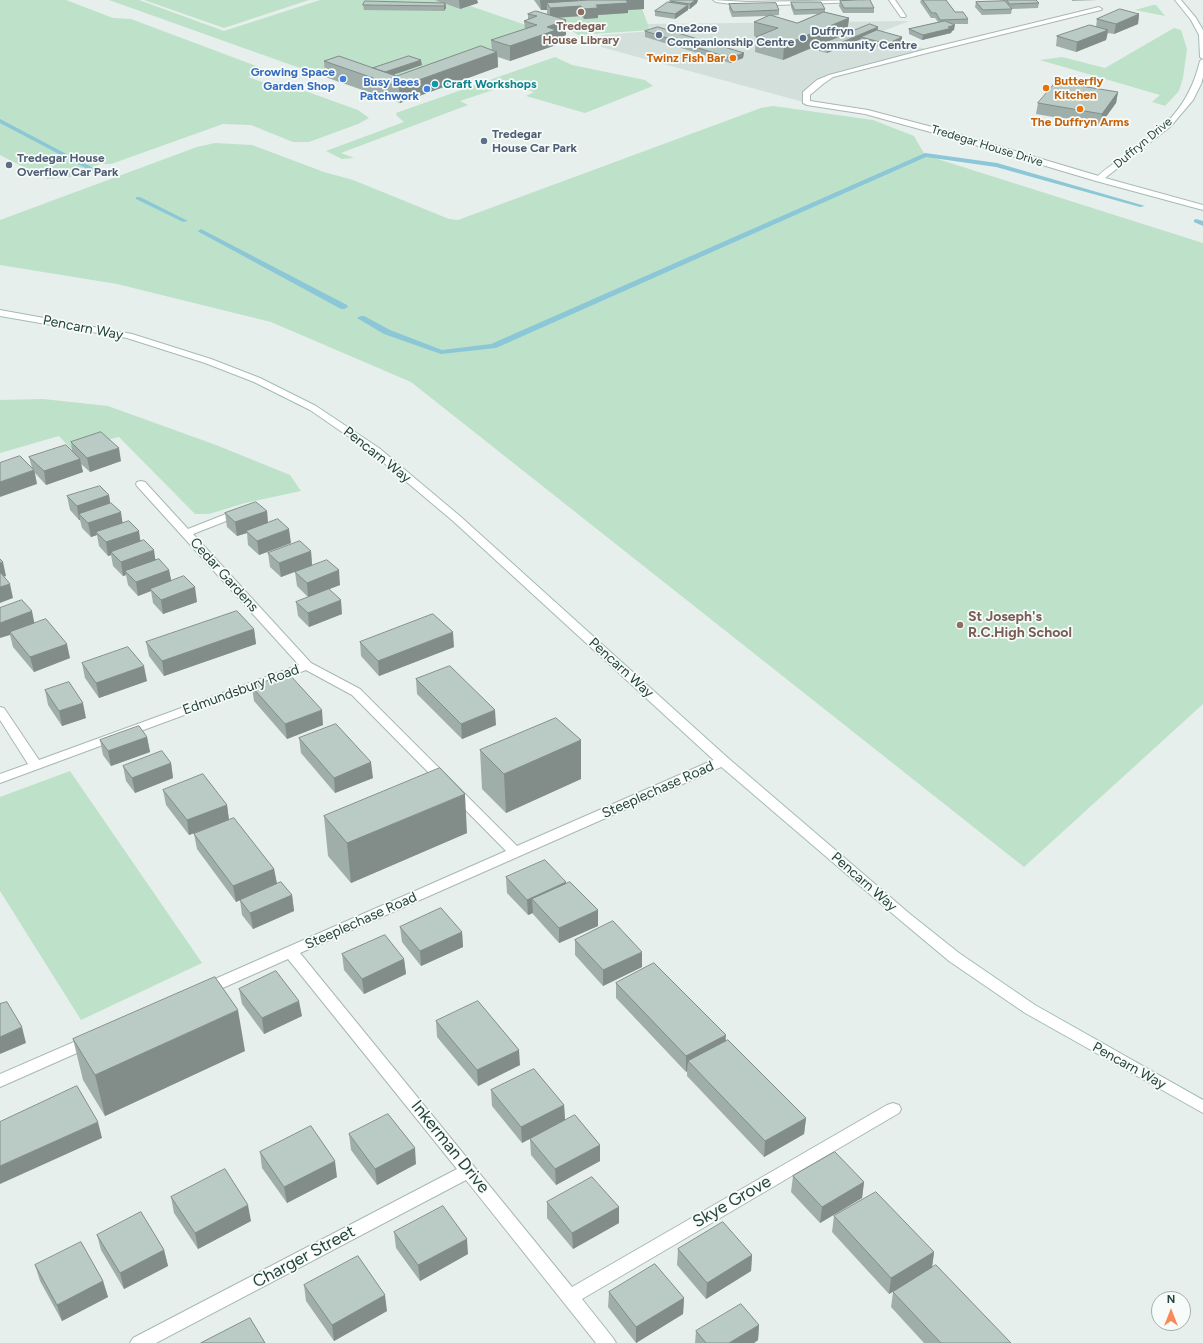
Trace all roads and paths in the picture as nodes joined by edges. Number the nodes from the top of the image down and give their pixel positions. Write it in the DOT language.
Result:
graph roads {
  1 [pos="716,0"];
  2 [pos="860,0"];
  3 [pos="892,0"];
  4 [pos="1178,0"];
  5 [pos="1099,9"];
  6 [pos="904,16"];
  7 [pos="1203,57"];
  8 [pos="1203,61"];
  9 [pos="1099,179"];
  10 [pos="1203,208"];
  11 [pos="0,313"];
  12 [pos="141,484"];
  13 [pos="253,508"];
  14 [pos="186,533"];
  15 [pos="307,666"];
  16 [pos="0,712"];
  17 [pos="723,761"];
  18 [pos="36,766"];
  19 [pos="0,779"];
  20 [pos="516,853"];
  21 [pos="291,952"];
  22 [pos="191,996"];
  23 [pos="100,1036"];
  24 [pos="0,1081"];
  25 [pos="1203,1107"];
  26 [pos="893,1109"];
  27 [pos="469,1171"];
  28 [pos="570,1296"];
  29 [pos="139,1343"];
  30 [pos="607,1343"];
  1 -- 2 [label="street"];
  3 -- 6 [label="street"];
  4 -- 7 [label="street"];
  5 -- 9 [label="street, Tredegar House Drive"];
  8 -- 9 [label="street, Duffryn Drive"];
  9 -- 10 [label="street, Tredegar House Drive"];
  11 -- 17 [label="street, Pencarn Way"];
  12 -- 14 [label="street, Cedar Gardens"];
  13 -- 14 [label="street"];
  14 -- 15 [label="street, Cedar Gardens"];
  15 -- 18 [label="street, Edmundsbury Road"];
  15 -- 20 [label="street, Edmundsbury Road"];
  16 -- 18 [label="street"];
  17 -- 20 [label="street, Steeplechase Road"];
  17 -- 25 [label="street, Pencarn Way"];
  18 -- 19 [label="street, Edmundsbury Road"];
  20 -- 21 [label="street, Steeplechase Road"];
  21 -- 22 [label="street, Steeplechase Road"];
  21 -- 27 [label="street, Inkerman Drive"];
  23 -- 24 [label="street"];
  26 -- 28 [label="street, Skye Grove"];
  27 -- 28 [label="street, Inkerman Drive"];
  27 -- 29 [label="street, Charger Street"];
  28 -- 30 [label="street, Inkerman Drive"];
}
